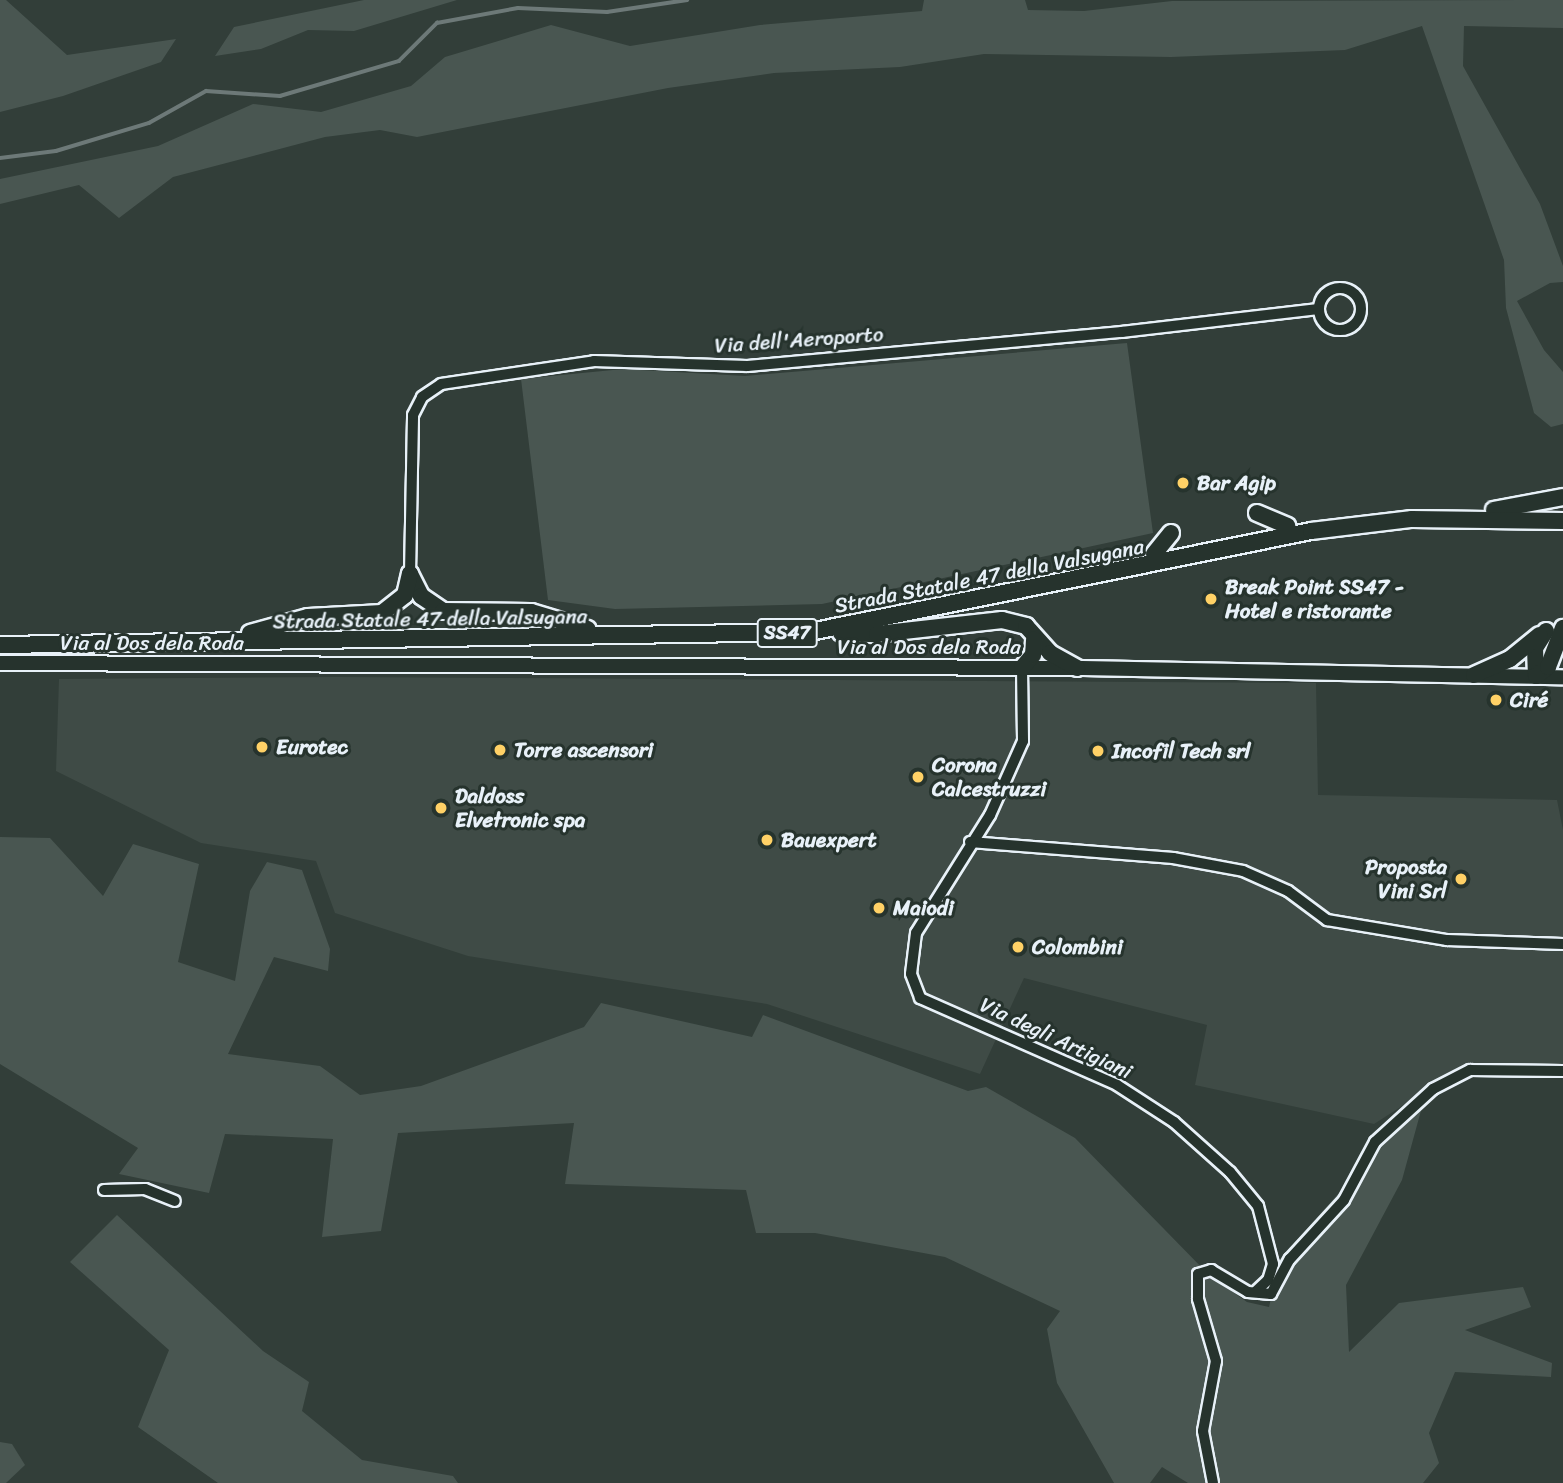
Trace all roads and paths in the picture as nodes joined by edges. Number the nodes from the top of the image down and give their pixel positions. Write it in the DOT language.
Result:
graph roads {
  1 [pos="1318,309"];
  2 [pos="1563,497"];
  3 [pos="1494,510"];
  4 [pos="1257,513"];
  5 [pos="1563,515"];
  6 [pos="1563,520"];
  7 [pos="1287,526"];
  8 [pos="1171,533"];
  9 [pos="1154,554"];
  10 [pos="410,574"];
  11 [pos="588,629"];
  12 [pos="1557,630"];
  13 [pos="810,632"];
  14 [pos="250,633"];
  15 [pos="0,636"];
  16 [pos="1034,639"];
  17 [pos="0,645"];
  18 [pos="1563,653"];
  19 [pos="0,663"];
  20 [pos="1022,668"];
  21 [pos="1077,668"];
  22 [pos="1474,675"];
  23 [pos="1536,677"];
  24 [pos="1563,677"];
  25 [pos="971,842"];
  26 [pos="1563,944"];
  27 [pos="1563,1071"];
  28 [pos="104,1190"];
  29 [pos="175,1201"];
  30 [pos="1256,1291"];
  31 [pos="1213,1483"];
  1 -- 1 [label="street"];
  1 -- 10 [label="street, Via dell'Aeroporto"];
  2 -- 3 [label="highway"];
  3 -- 5 [label="highway, Strada Statale 47 della Valsugana / SS47"];
  3 -- 7 [label="highway, Strada Statale 47 della Valsugana / SS47"];
  4 -- 7 [label="highway"];
  6 -- 13 [label="highway, Strada Statale 47 della Valsugana / SS47"];
  7 -- 9 [label="highway, Strada Statale 47 della Valsugana / SS47"];
  8 -- 9 [label="highway"];
  9 -- 11 [label="highway, Strada Statale 47 della Valsugana / SS47"];
  10 -- 11 [label="highway"];
  10 -- 14 [label="highway"];
  11 -- 14 [label="highway, Strada Statale 47 della Valsugana / SS47"];
  12 -- 18 [label="highway"];
  12 -- 22 [label="highway"];
  12 -- 23 [label="highway"];
  13 -- 16 [label="highway"];
  13 -- 17 [label="highway, Strada Statale 47 della Valsugana / SS47"];
  14 -- 15 [label="highway, Strada Statale 47 della Valsugana / SS47"];
  16 -- 20 [label="highway"];
  16 -- 21 [label="highway"];
  19 -- 20 [label="main road, Via al Dos dela Roda"];
  20 -- 21 [label="main road, Via al Dos dela Roda"];
  20 -- 25 [label="street, Via degli Artigiani"];
  21 -- 22 [label="main road, Via al Dos dela Roda"];
  22 -- 23 [label="main road, Via al Dos dela Roda"];
  23 -- 24 [label="main road, Via al Dos dela Roda"];
  25 -- 26 [label="street"];
  25 -- 30 [label="street, Via degli Artigiani"];
  27 -- 30 [label="street"];
  28 -- 29 [label="street"];
  30 -- 31 [label="street"];
}
